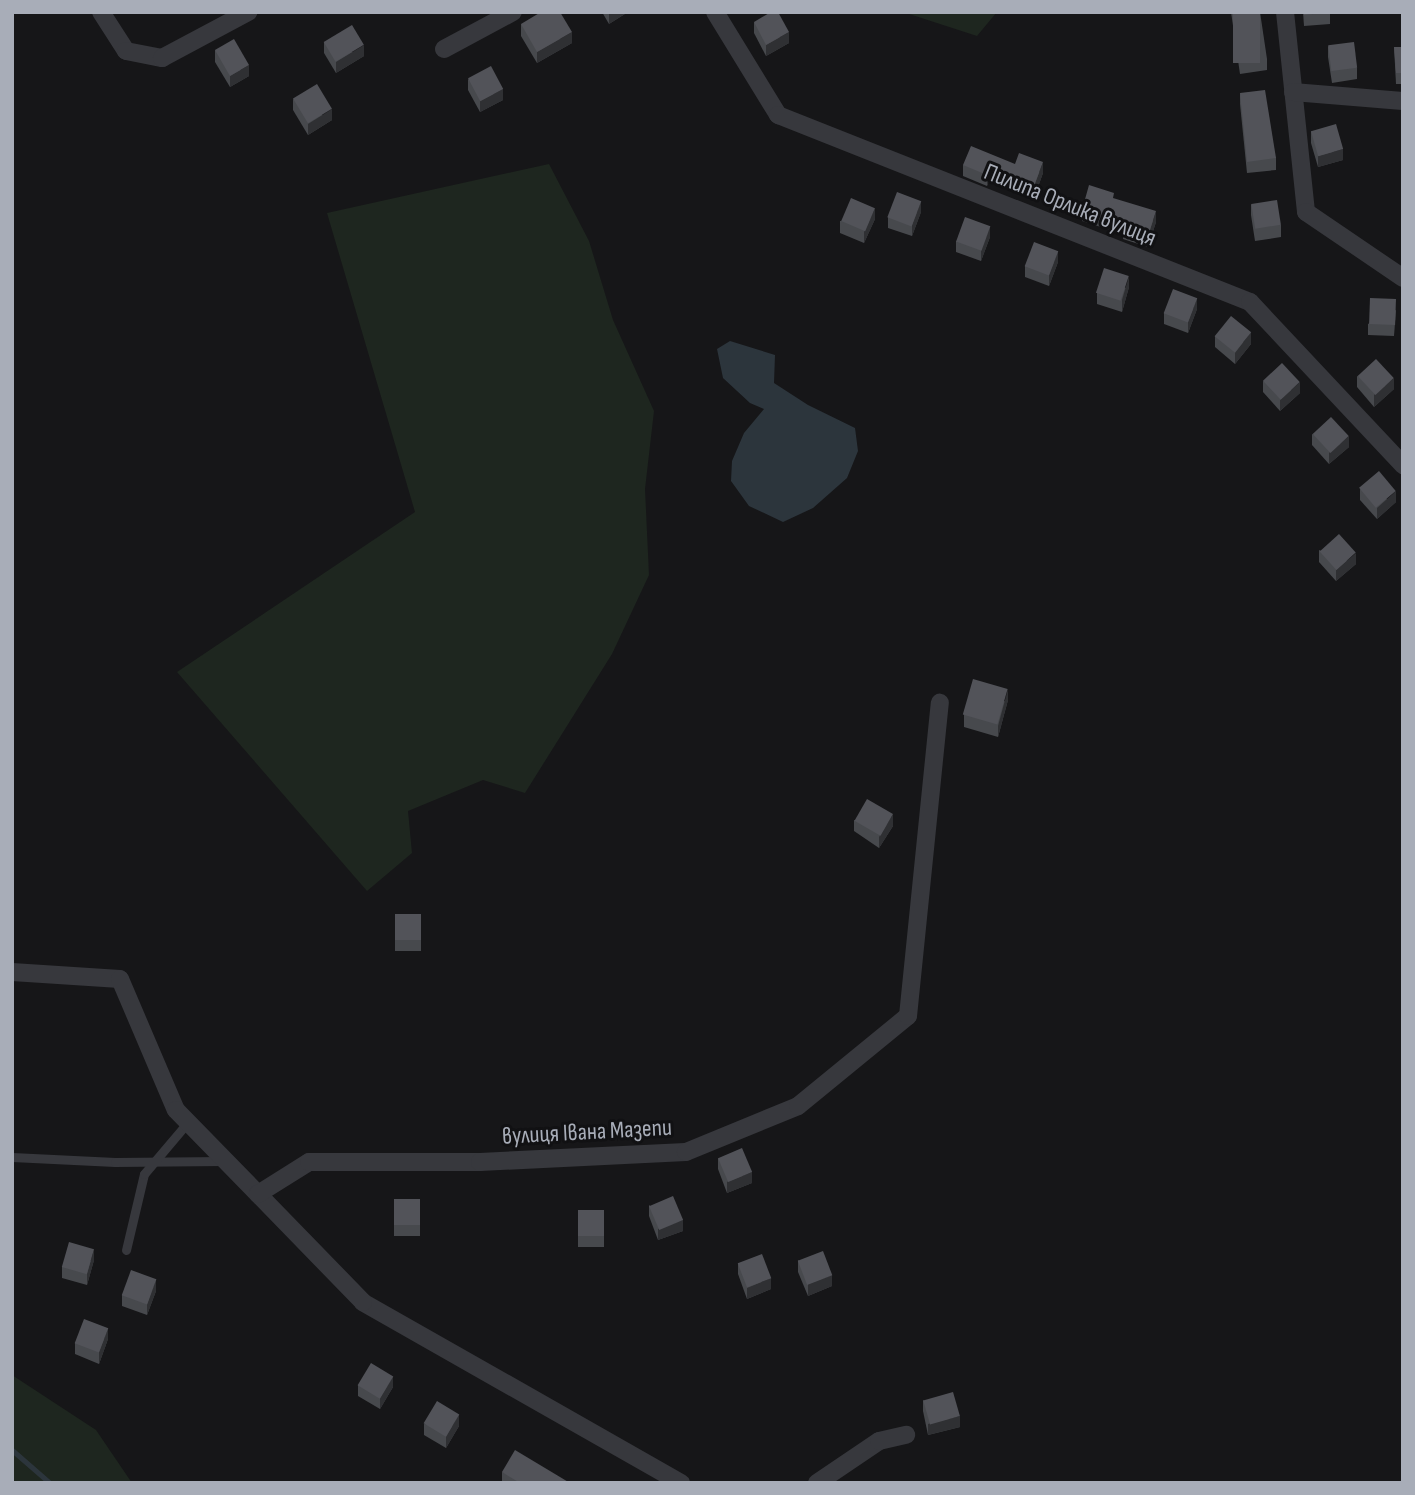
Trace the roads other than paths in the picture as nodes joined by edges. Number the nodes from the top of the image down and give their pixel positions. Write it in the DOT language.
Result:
graph roads {
  1 [pos="101,12"];
  2 [pos="248,12"];
  3 [pos="513,12"];
  4 [pos="715,12"];
  5 [pos="1285,12"];
  6 [pos="444,49"];
  7 [pos="1293,92"];
  8 [pos="1403,101"];
  9 [pos="1403,278"];
  10 [pos="1403,465"];
  11 [pos="940,703"];
  12 [pos="12,972"];
  13 [pos="188,1122"];
  14 [pos="12,1157"];
  15 [pos="226,1161"];
  16 [pos="155,1162"];
  17 [pos="258,1194"];
  18 [pos="126,1250"];
  19 [pos="906,1435"];
  20 [pos="681,1483"];
  21 [pos="817,1483"];
  1 -- 2 [label="street"];
  3 -- 6 [label="street"];
  4 -- 10 [label="street, Пилипа Орлика вулиця"];
  5 -- 7 [label="street"];
  7 -- 8 [label="street"];
  7 -- 9 [label="street"];
  11 -- 17 [label="street, вулиця Івана Мазепи"];
  12 -- 13 [label="street"];
  13 -- 15 [label="street"];
  13 -- 16 [label="lane"];
  14 -- 16 [label="lane"];
  15 -- 16 [label="lane"];
  15 -- 17 [label="street"];
  16 -- 18 [label="lane"];
  17 -- 20 [label="street"];
  19 -- 21 [label="street"];
}
